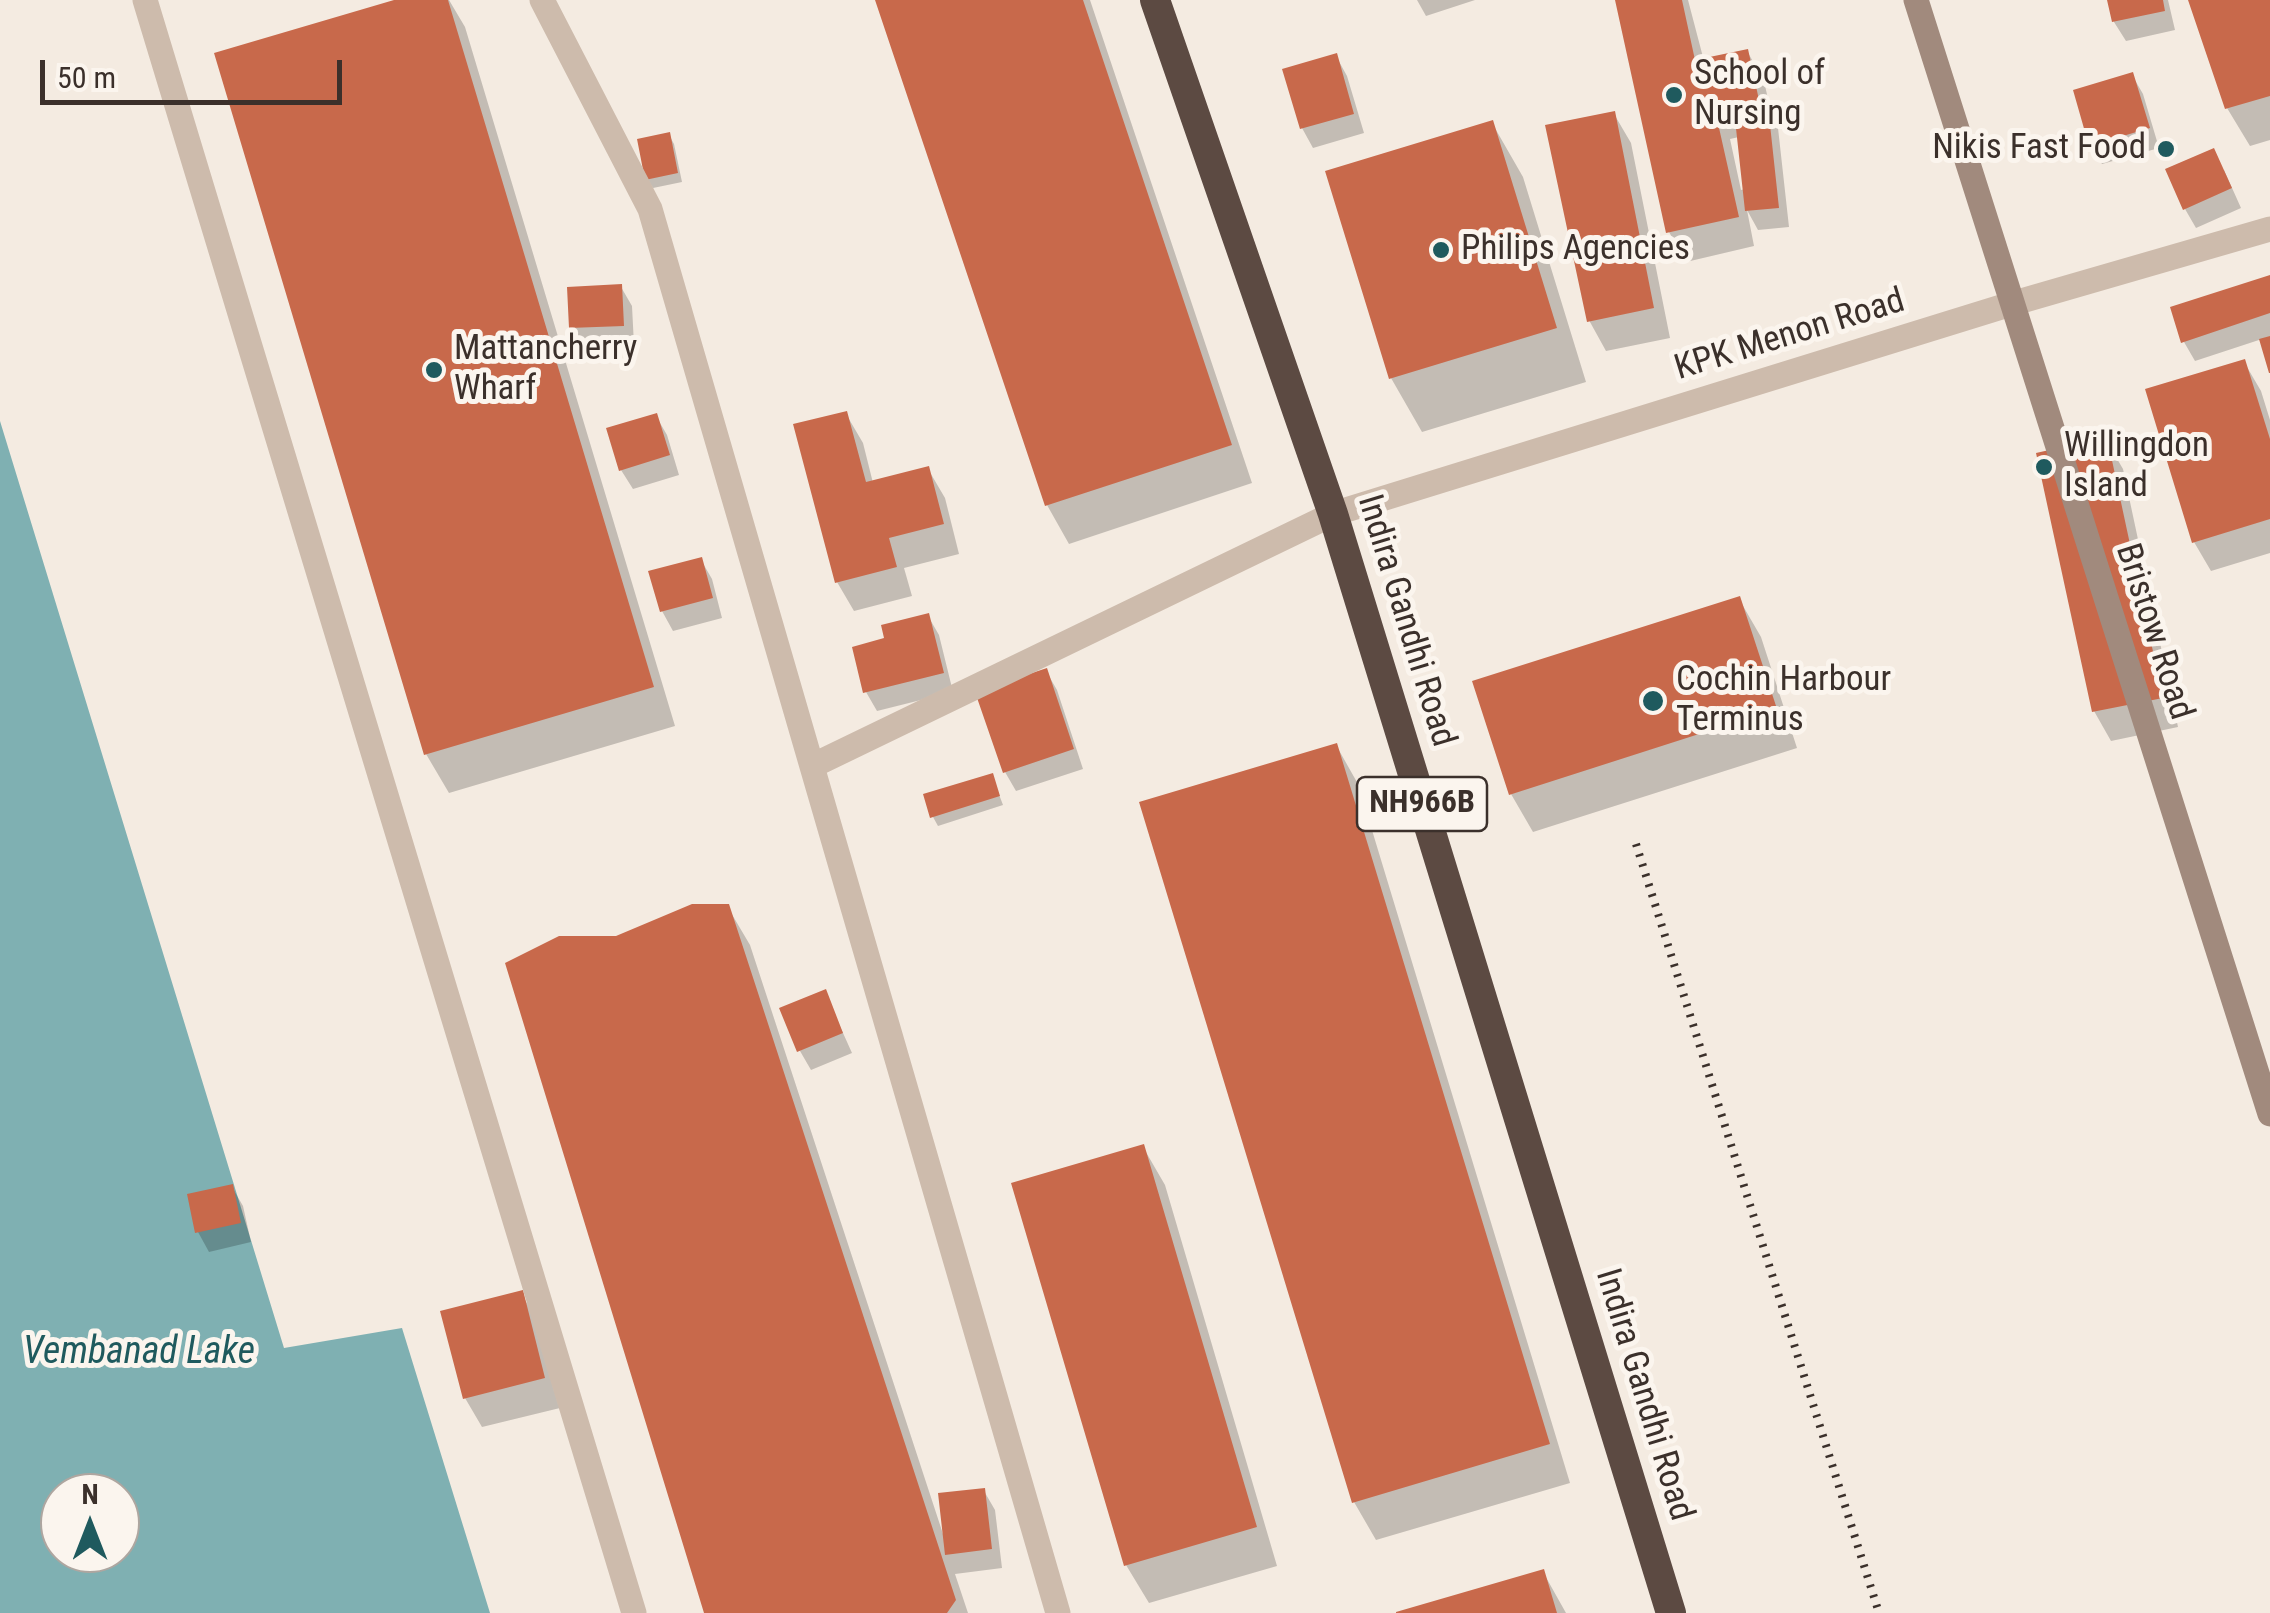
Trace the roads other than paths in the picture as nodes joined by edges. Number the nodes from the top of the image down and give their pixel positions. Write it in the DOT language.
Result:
graph roads {
  1 [pos="145,0"];
  2 [pos="542,0"];
  3 [pos="1155,0"];
  4 [pos="1916,0"];
  5 [pos="2270,229"];
  6 [pos="2011,304"];
  7 [pos="1333,514"];
  8 [pos="812,766"];
  9 [pos="2270,1114"];
  10 [pos="634,1613"];
  11 [pos="1058,1613"];
  12 [pos="1671,1613"];
  1 -- 10 [label="street"];
  2 -- 8 [label="street"];
  3 -- 7 [label="highway, Indira Gandhi Road / NH966B"];
  4 -- 6 [label="street, Bristow Road"];
  5 -- 6 [label="street, KPK Menon Road"];
  6 -- 7 [label="street, KPK Menon Road"];
  6 -- 9 [label="street, Bristow Road"];
  7 -- 8 [label="street, KPK Menon Road"];
  7 -- 12 [label="highway, Indira Gandhi Road / NH966B"];
  8 -- 11 [label="street"];
}
